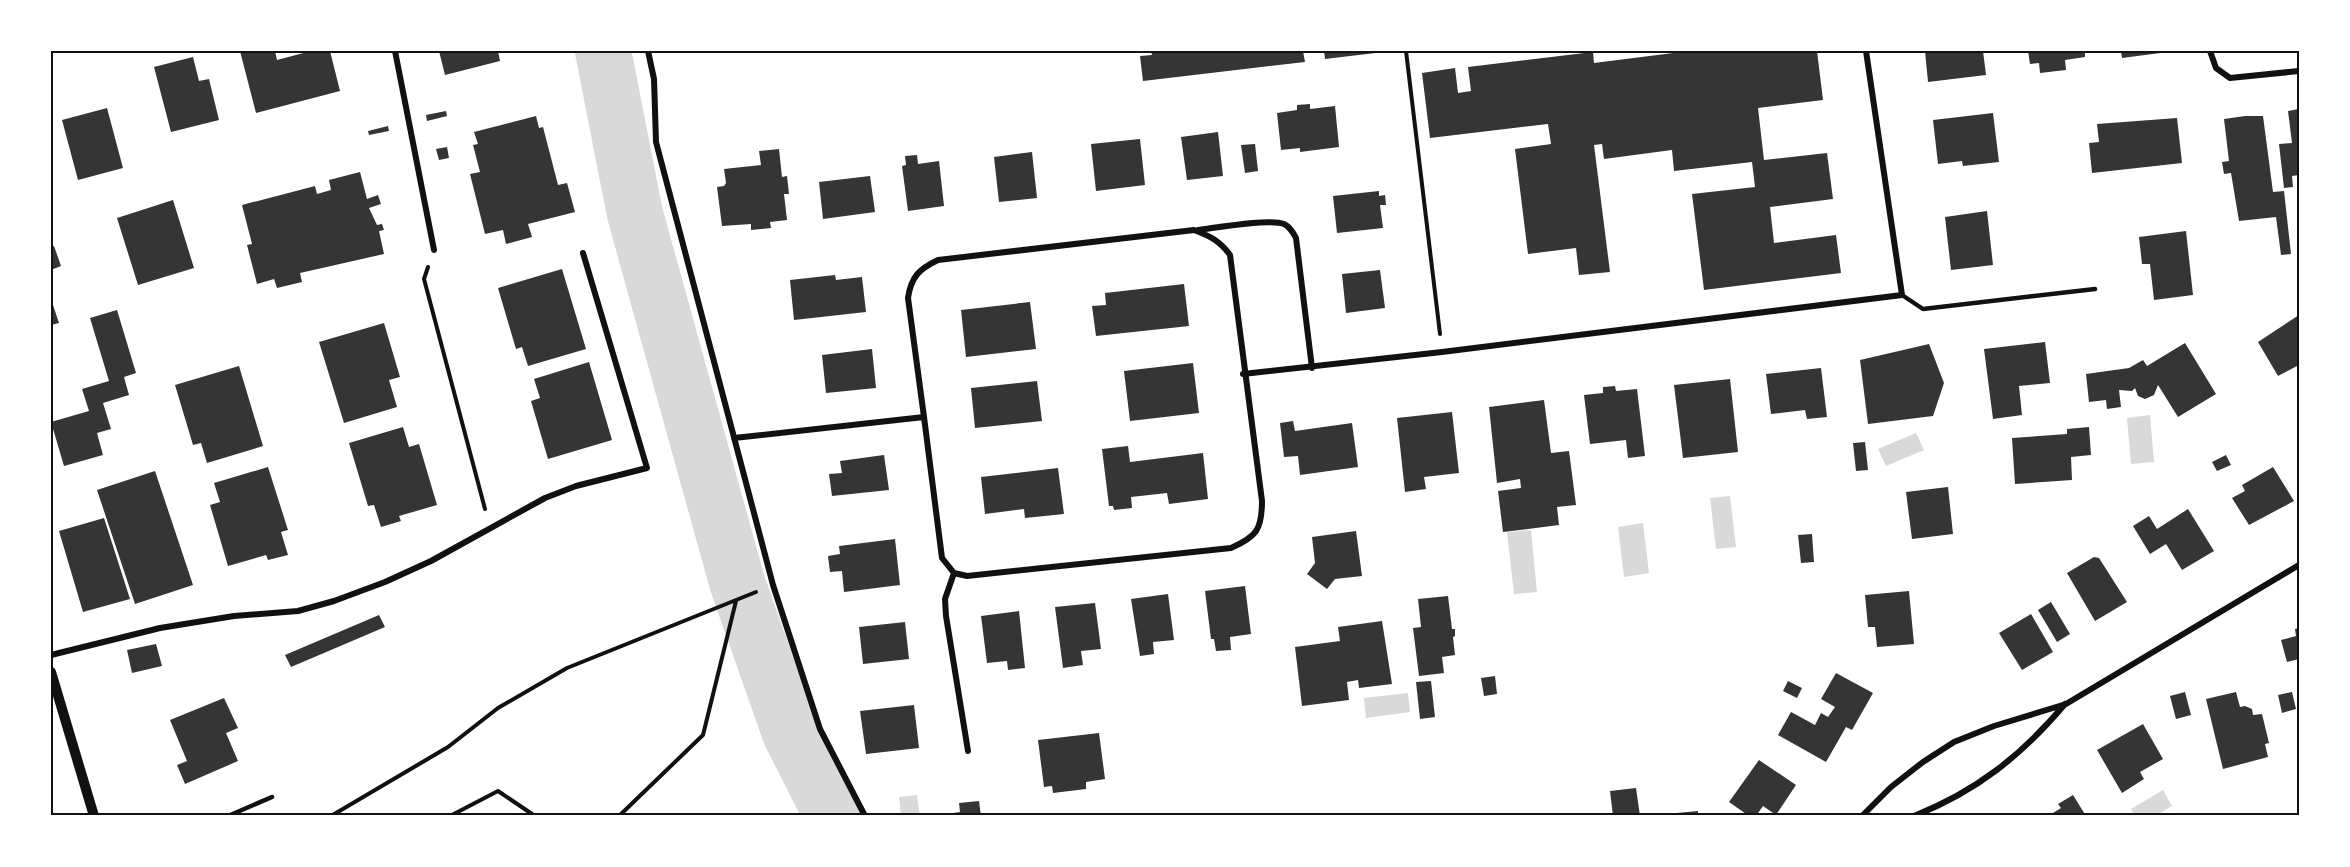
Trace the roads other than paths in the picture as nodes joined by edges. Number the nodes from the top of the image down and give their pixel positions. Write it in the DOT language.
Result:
graph roads {
  1 [pos="395,51"];
  2 [pos="648,51"];
  3 [pos="1866,51"];
  4 [pos="2210,51"];
  5 [pos="2299,71"];
  6 [pos="1194,230"];
  7 [pos="434,250"];
  8 [pos="583,253"];
  9 [pos="2095,290"];
  10 [pos="1902,295"];
  11 [pos="1312,368"];
  12 [pos="1243,374"];
  13 [pos="924,417"];
  14 [pos="734,438"];
  15 [pos="2299,565"];
  16 [pos="954,573"];
  17 [pos="51,655"];
  18 [pos="51,672"];
  19 [pos="2066,704"];
  20 [pos="969,751"];
  21 [pos="272,796"];
  22 [pos="94,816"];
  23 [pos="228,816"];
  24 [pos="864,816"];
  25 [pos="1862,816"];
  26 [pos="1914,816"];
  1 -- 7 [label="street"];
  2 -- 14 [label="street"];
  3 -- 10 [label="street"];
  4 -- 5 [label="street"];
  6 -- 11 [label="street"];
  6 -- 12 [label="street"];
  6 -- 13 [label="street"];
  8 -- 17 [label="street"];
  9 -- 10 [label="lane"];
  10 -- 11 [label="street"];
  11 -- 12 [label="street"];
  12 -- 16 [label="street"];
  13 -- 14 [label="street"];
  13 -- 16 [label="street"];
  14 -- 24 [label="street"];
  15 -- 19 [label="street"];
  16 -- 20 [label="street"];
  18 -- 22 [label="street"];
  19 -- 25 [label="street"];
  19 -- 26 [label="street"];
  21 -- 23 [label="lane"];
}
